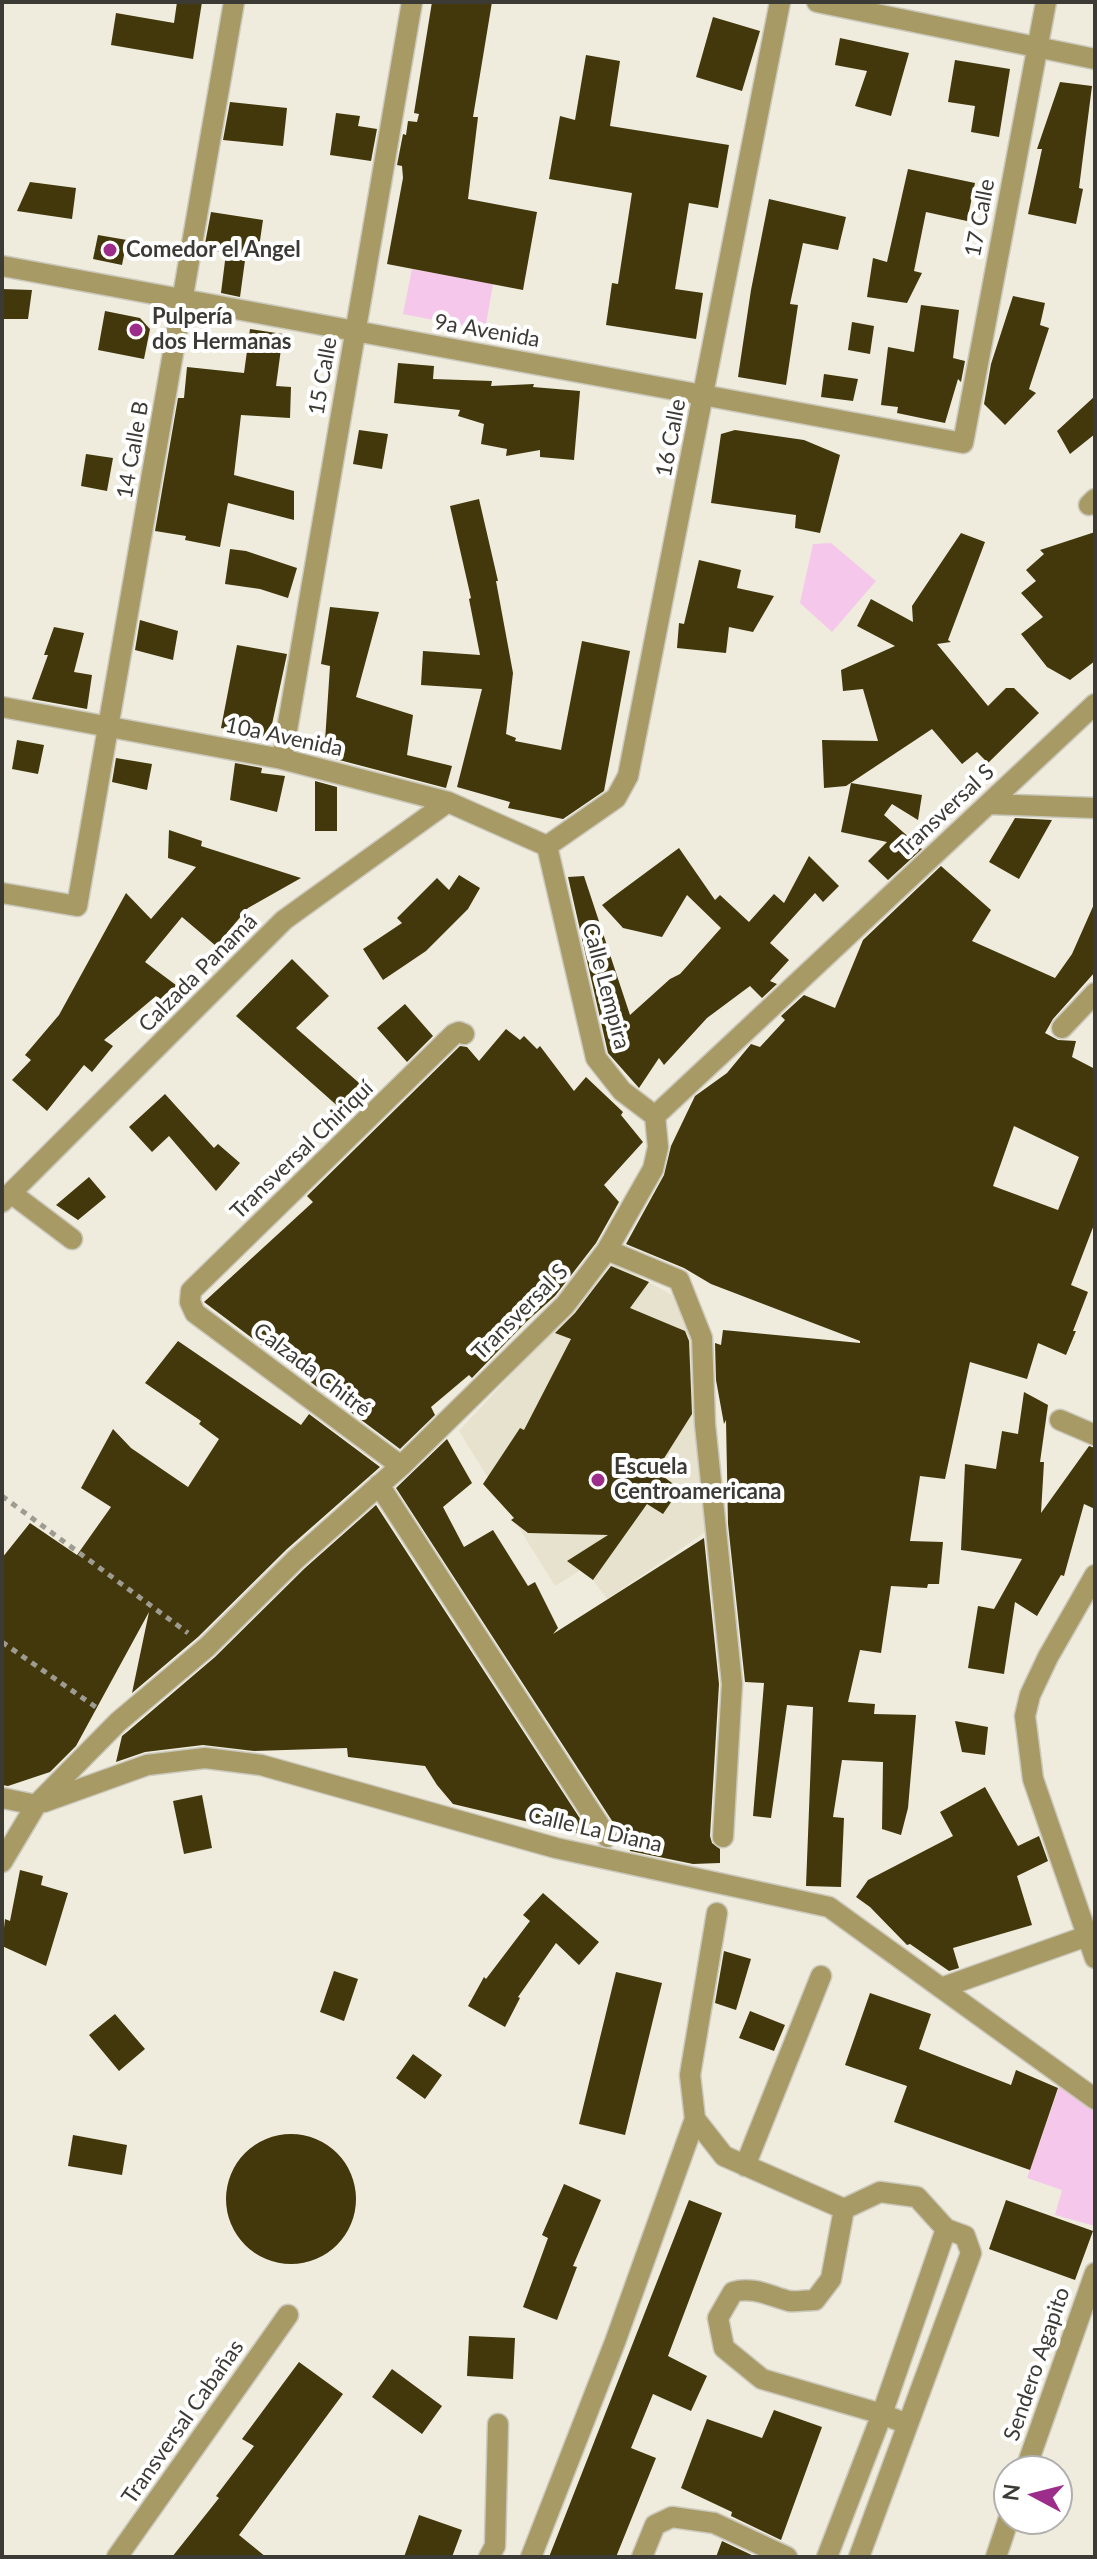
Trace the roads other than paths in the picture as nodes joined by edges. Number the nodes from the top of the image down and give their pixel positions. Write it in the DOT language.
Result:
graph roads {
  1 [pos="234,2"];
  2 [pos="412,2"];
  3 [pos="780,2"];
  4 [pos="817,2"];
  5 [pos="1046,2"];
  6 [pos="1036,49"];
  7 [pos="1095,59"];
  8 [pos="2,266"];
  9 [pos="183,299"];
  10 [pos="355,331"];
  11 [pos="704,395"];
  12 [pos="963,443"];
  13 [pos="1095,704"];
  14 [pos="2,707"];
  15 [pos="110,727"];
  16 [pos="282,759"];
  17 [pos="448,802"];
  18 [pos="989,804"];
  19 [pos="1095,808"];
  20 [pos="547,846"];
  21 [pos="2,893"];
  22 [pos="1095,993"];
  23 [pos="1062,1028"];
  24 [pos="464,1034"];
  25 [pos="655,1116"];
  26 [pos="7,1198"];
  27 [pos="72,1239"];
  28 [pos="607,1250"];
  29 [pos="195,1313"];
  30 [pos="1060,1420"];
  31 [pos="1095,1435"];
  32 [pos="401,1466"];
  33 [pos="379,1485"];
  34 [pos="1095,1575"];
  35 [pos="2,1798"];
  36 [pos="36,1805"];
  37 [pos="607,1837"];
  38 [pos="723,1837"];
  39 [pos="2,1862"];
  40 [pos="717,1913"];
  41 [pos="1087,1936"];
  42 [pos="1095,1958"];
  43 [pos="821,1976"];
  44 [pos="941,1988"];
  45 [pos="1095,2099"];
  46 [pos="695,2119"];
  47 [pos="745,2166"];
  48 [pos="844,2209"];
  49 [pos="946,2229"];
  50 [pos="1095,2273"];
  51 [pos="288,2315"];
  52 [pos="882,2414"];
  53 [pos="498,2424"];
  54 [pos="907,2424"];
  55 [pos="1031,2455"];
  56 [pos="1003,2535"];
  57 [pos="117,2557"];
  58 [pos="489,2557"];
  59 [pos="531,2557"];
  60 [pos="642,2557"];
  61 [pos="787,2557"];
  62 [pos="827,2557"];
  63 [pos="859,2557"];
  64 [pos="996,2557"];
  1 -- 9 [label="street, 14 Calle B"];
  2 -- 10 [label="street, 15 Calle"];
  3 -- 11 [label="street, 16 Calle"];
  4 -- 6 [label="street"];
  5 -- 6 [label="street, 17 Calle"];
  6 -- 7 [label="street"];
  6 -- 12 [label="street, 17 Calle"];
  8 -- 9 [label="street, 9a Avenida"];
  9 -- 10 [label="street, 9a Avenida"];
  9 -- 15 [label="street, 14 Calle B"];
  10 -- 11 [label="street, 9a Avenida"];
  10 -- 16 [label="street, 15 Calle"];
  11 -- 12 [label="street, 9a Avenida"];
  11 -- 20 [label="street, 16 Calle"];
  13 -- 18 [label="street, Transversal S"];
  14 -- 15 [label="street, 10a Avenida"];
  15 -- 16 [label="street, 10a Avenida"];
  15 -- 21 [label="street, 14 Calle B"];
  16 -- 17 [label="street, 10a Avenida"];
  17 -- 20 [label="street, 10a Avenida"];
  17 -- 26 [label="street, Calzada Panamá"];
  18 -- 19 [label="street"];
  18 -- 25 [label="street, Transversal S"];
  20 -- 25 [label="street, Calle Lempira"];
  22 -- 23 [label="street"];
  24 -- 29 [label="street, Transversal Chiriquí"];
  25 -- 28 [label="street, Transversal S"];
  26 -- 27 [label="street"];
  28 -- 32 [label="street, Transversal S"];
  28 -- 38 [label="street"];
  29 -- 32 [label="street, Calzada Chitré"];
  30 -- 31 [label="street"];
  32 -- 33 [label="street, Transversal S"];
  33 -- 36 [label="street, Transversal S"];
  33 -- 37 [label="street"];
  34 -- 41 [label="street"];
  35 -- 36 [label="street"];
  36 -- 39 [label="street, Transversal S"];
  36 -- 44 [label="street, Calle La Diana"];
  40 -- 46 [label="street"];
  41 -- 42 [label="street"];
  41 -- 44 [label="street"];
  43 -- 47 [label="street"];
  44 -- 45 [label="street, Calle La Diana"];
  46 -- 47 [label="street"];
  46 -- 59 [label="street"];
  47 -- 48 [label="street"];
  48 -- 49 [label="street"];
  48 -- 52 [label="street"];
  49 -- 52 [label="street"];
  49 -- 54 [label="street"];
  50 -- 55 [label="street, Sendero Agapito"];
  51 -- 57 [label="street, Transversal Cabañas"];
  52 -- 54 [label="street"];
  52 -- 62 [label="street"];
  53 -- 58 [label="street"];
  54 -- 63 [label="street"];
  56 -- 64 [label="street"];
  60 -- 61 [label="street"];
}
